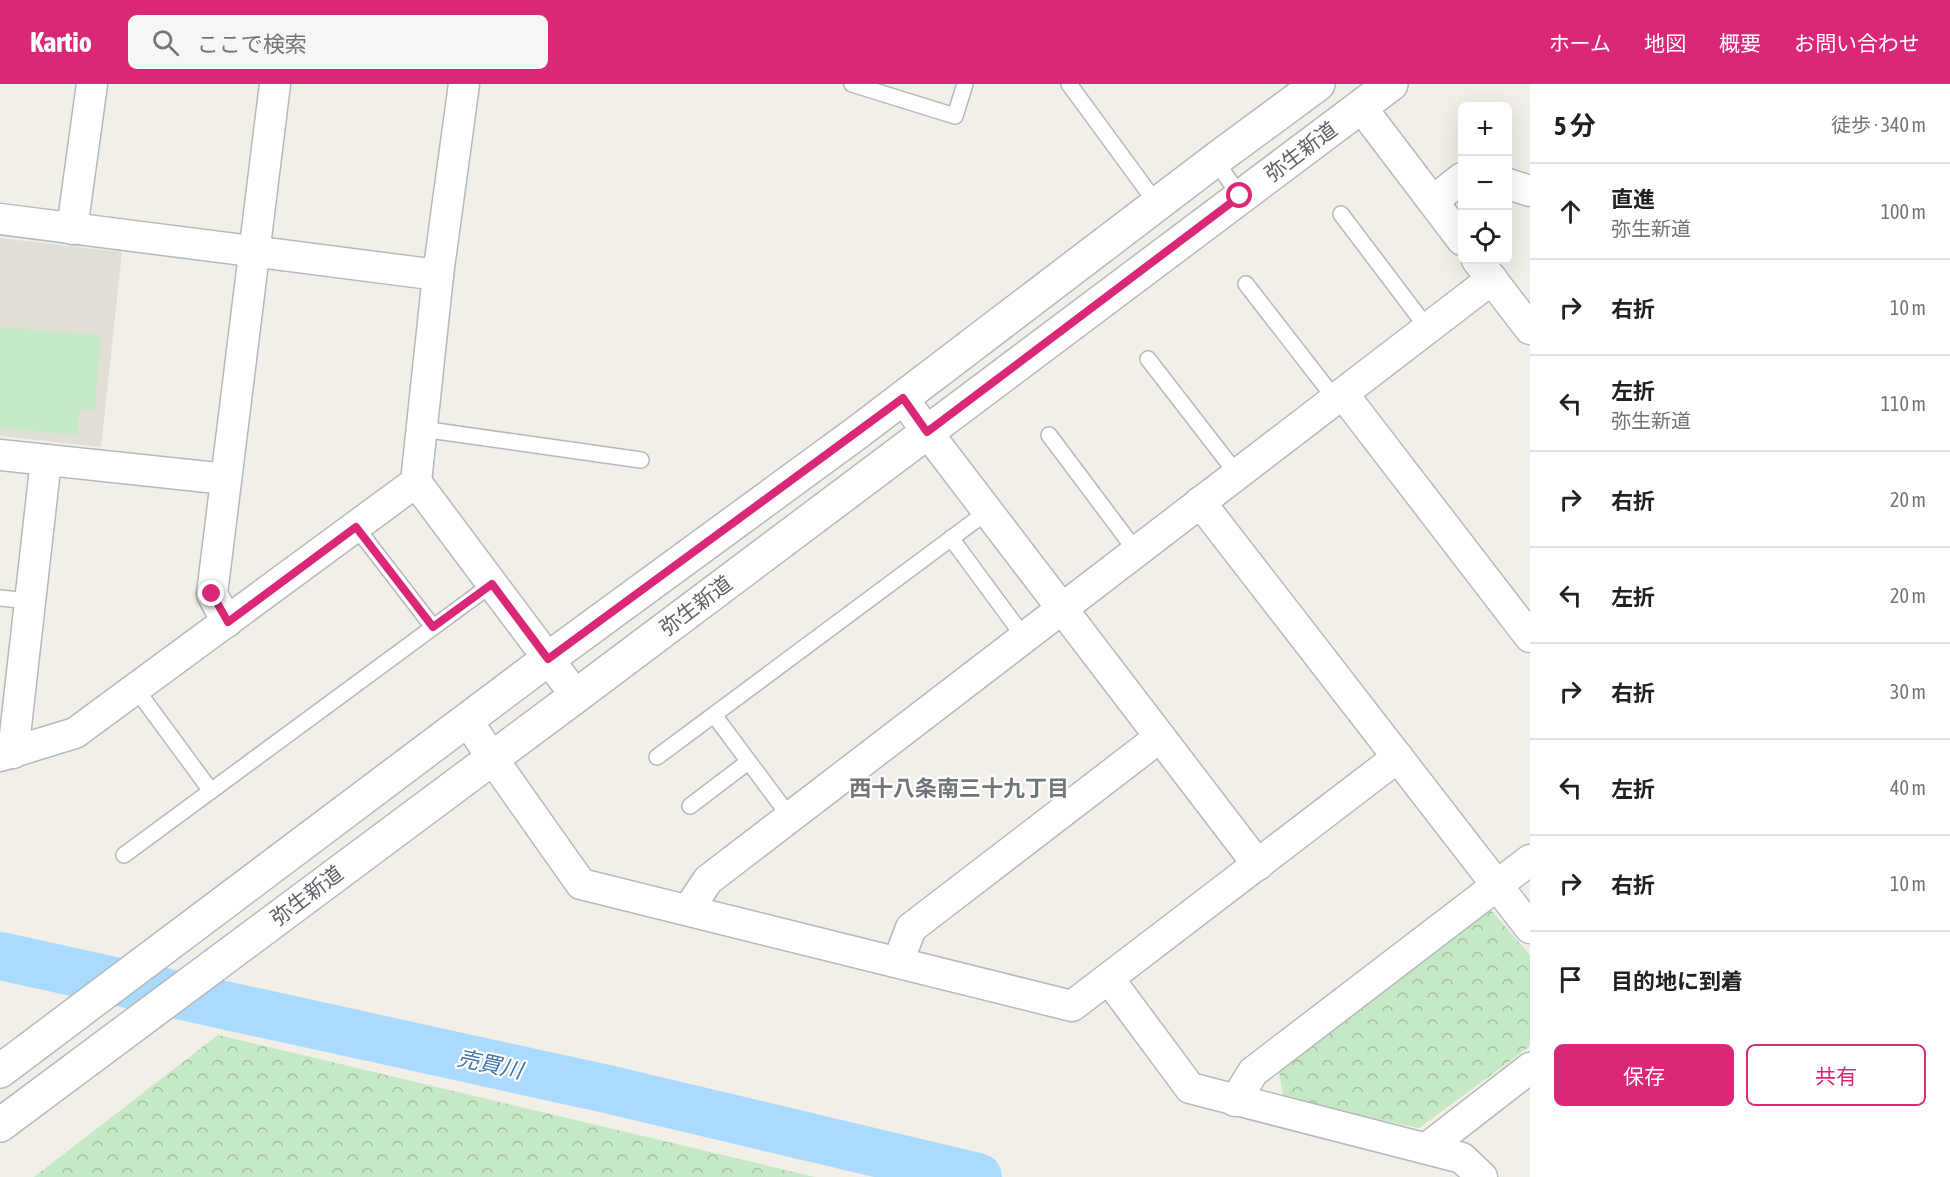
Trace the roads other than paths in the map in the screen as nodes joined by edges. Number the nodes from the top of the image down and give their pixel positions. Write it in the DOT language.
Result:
graph roads {
  1 [pos="92,84"];
  2 [pos="276,84"];
  3 [pos="464,84"];
  4 [pos="852,84"];
  5 [pos="965,84"];
  6 [pos="1069,84"];
  7 [pos="1318,84"];
  8 [pos="1391,84"];
  9 [pos="1361,107"];
  10 [pos="1215,160"];
  11 [pos="1458,181"];
  12 [pos="1512,185"];
  13 [pos="1530,191"];
  14 [pos="1240,196"];
  15 [pos="1433,201"];
  16 [pos="1157,204"];
  17 [pos="1341,214"];
  18 [pos="0,219"];
  19 [pos="72,229"];
  20 [pos="1458,235"];
  21 [pos="254,251"];
  22 [pos="1484,269"];
  23 [pos="438,275"];
  24 [pos="1246,284"];
  25 [pos="1428,329"];
  26 [pos="1530,329"];
  27 [pos="1148,358"];
  28 [pos="1340,397"];
  29 [pos="903,398"];
  30 [pos="422,429"];
  31 [pos="927,432"];
  32 [pos="1048,435"];
  33 [pos="0,455"];
  34 [pos="46,460"];
  35 [pos="641,460"];
  36 [pos="1237,474"];
  37 [pos="226,478"];
  38 [pos="416,482"];
  39 [pos="1200,502"];
  40 [pos="988,511"];
  41 [pos="356,527"];
  42 [pos="951,538"];
  43 [pos="1136,551"];
  44 [pos="492,584"];
  45 [pos="0,598"];
  46 [pos="30,602"];
  47 [pos="1061,608"];
  48 [pos="228,622"];
  49 [pos="433,627"];
  50 [pos="1024,637"];
  51 [pos="1530,637"];
  52 [pos="548,659"];
  53 [pos="136,689"];
  54 [pos="576,696"];
  55 [pos="714,715"];
  56 [pos="467,720"];
  57 [pos="1160,737"];
  58 [pos="7,755"];
  59 [pos="1398,757"];
  60 [pos="492,758"];
  61 [pos="657,758"];
  62 [pos="748,762"];
  63 [pos="211,791"];
  64 [pos="690,806"];
  65 [pos="790,817"];
  66 [pos="124,855"];
  67 [pos="1530,860"];
  68 [pos="1258,865"];
  69 [pos="1498,885"];
  70 [pos="688,910"];
  71 [pos="1530,928"];
  72 [pos="898,962"];
  73 [pos="1109,979"];
  74 [pos="1530,1068"];
  75 [pos="0,1071"];
  76 [pos="1235,1101"];
  77 [pos="0,1125"];
  78 [pos="1427,1148"];
  79 [pos="1482,1177"];
  1 -- 19 [label="street"];
  2 -- 21 [label="street"];
  3 -- 23 [label="street"];
  4 -- 5 [label="lane"];
  6 -- 16 [label="lane"];
  7 -- 10 [label="street, 弥生新道"];
  8 -- 9 [label="street, 弥生新道"];
  9 -- 14 [label="street, 弥生新道"];
  9 -- 15 [label="street"];
  10 -- 14 [label="lane"];
  10 -- 16 [label="street, 弥生新道"];
  11 -- 15 [label="street"];
  12 -- 13 [label="street"];
  14 -- 31 [label="street, 弥生新道"];
  15 -- 20 [label="street"];
  16 -- 29 [label="street, 弥生新道"];
  17 -- 25 [label="lane"];
  18 -- 19 [label="street"];
  19 -- 21 [label="street"];
  21 -- 23 [label="street"];
  21 -- 37 [label="street"];
  22 -- 25 [label="street"];
  22 -- 26 [label="street"];
  23 -- 30 [label="street"];
  24 -- 28 [label="lane"];
  25 -- 28 [label="street"];
  27 -- 36 [label="lane"];
  28 -- 36 [label="street"];
  28 -- 51 [label="street"];
  29 -- 31 [label="street"];
  29 -- 52 [label="street, 弥生新道"];
  30 -- 35 [label="lane"];
  30 -- 38 [label="street"];
  31 -- 40 [label="street"];
  31 -- 54 [label="street, 弥生新道"];
  32 -- 43 [label="lane"];
  33 -- 34 [label="street"];
  34 -- 37 [label="street"];
  34 -- 46 [label="street"];
  36 -- 39 [label="street"];
  37 -- 48 [label="street"];
  38 -- 41 [label="street"];
  38 -- 44 [label="street"];
  39 -- 43 [label="street"];
  39 -- 59 [label="street"];
  40 -- 42 [label="lane"];
  40 -- 47 [label="street"];
  41 -- 48 [label="street"];
  41 -- 49 [label="lane"];
  42 -- 50 [label="lane"];
  42 -- 55 [label="lane"];
  43 -- 47 [label="street"];
  44 -- 49 [label="lane"];
  44 -- 52 [label="street"];
  45 -- 46 [label="lane"];
  46 -- 58 [label="street"];
  47 -- 50 [label="street"];
  47 -- 57 [label="street"];
  48 -- 53 [label="street"];
  49 -- 63 [label="lane"];
  50 -- 65 [label="street"];
  52 -- 54 [label="street"];
  52 -- 56 [label="street, 弥生新道"];
  53 -- 58 [label="street"];
  53 -- 63 [label="lane"];
  54 -- 60 [label="street, 弥生新道"];
  55 -- 61 [label="lane"];
  55 -- 62 [label="lane"];
  56 -- 60 [label="street"];
  56 -- 75 [label="street, 弥生新道"];
  57 -- 68 [label="street"];
  57 -- 72 [label="street"];
  59 -- 68 [label="street"];
  59 -- 69 [label="street"];
  60 -- 70 [label="street"];
  60 -- 77 [label="street, 弥生新道"];
  62 -- 64 [label="lane"];
  62 -- 65 [label="lane"];
  63 -- 66 [label="lane"];
  65 -- 70 [label="street"];
  67 -- 69 [label="street"];
  68 -- 73 [label="street"];
  69 -- 71 [label="street"];
  69 -- 76 [label="street"];
  70 -- 72 [label="street"];
  72 -- 73 [label="street"];
  73 -- 76 [label="street"];
  74 -- 78 [label="street"];
  76 -- 78 [label="street"];
  78 -- 79 [label="street"];
}
